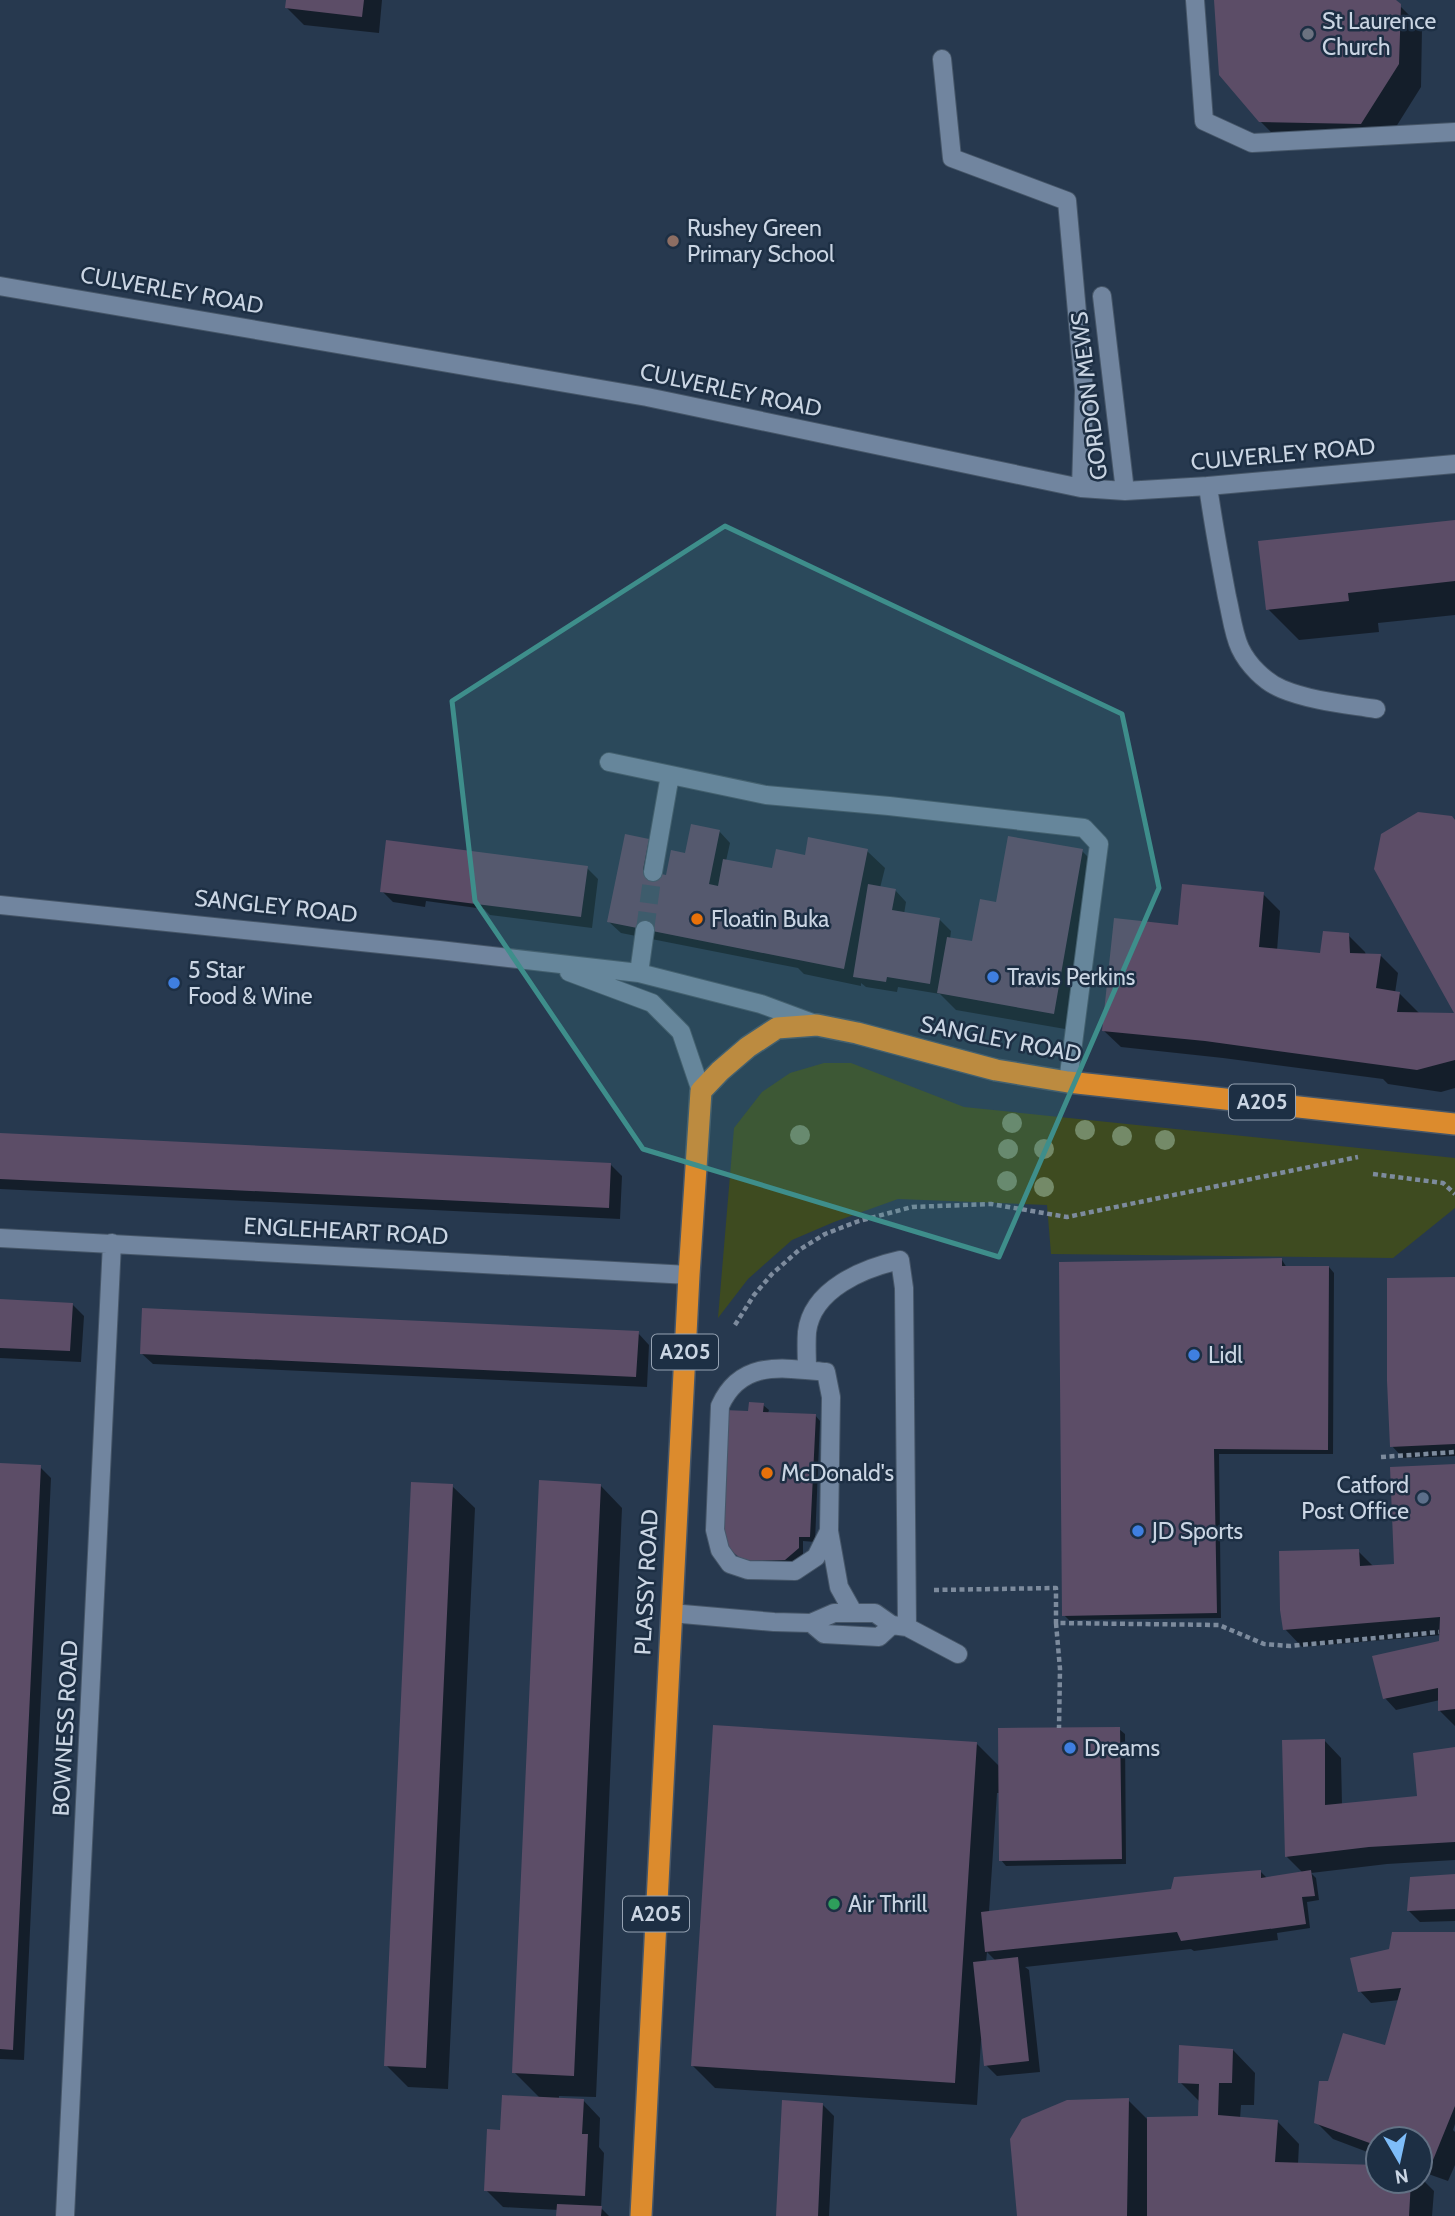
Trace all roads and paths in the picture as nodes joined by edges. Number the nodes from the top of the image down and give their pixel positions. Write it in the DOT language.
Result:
graph roads {
  1 [pos="1195,0"];
  2 [pos="942,59"];
  3 [pos="1455,132"];
  4 [pos="0,286"];
  5 [pos="1102,296"];
  6 [pos="1455,464"];
  7 [pos="1208,486"];
  8 [pos="1081,488"];
  9 [pos="1125,491"];
  10 [pos="1376,709"];
  11 [pos="609,762"];
  12 [pos="670,775"];
  13 [pos="653,872"];
  14 [pos="0,905"];
  15 [pos="645,930"];
  16 [pos="546,964"];
  17 [pos="639,973"];
  18 [pos="817,1025"];
  19 [pos="1068,1082"];
  20 [pos="701,1091"];
  21 [pos="1455,1124"];
  22 [pos="1358,1157"];
  23 [pos="1373,1174"];
  24 [pos="1455,1194"];
  25 [pos="0,1238"];
  26 [pos="112,1243"];
  27 [pos="688,1275"];
  28 [pos="735,1325"];
  29 [pos="807,1370"];
  30 [pos="1455,1452"];
  31 [pos="1381,1457"];
  32 [pos="829,1531"];
  33 [pos="907,1590"];
  34 [pos="853,1612"];
  35 [pos="671,1613"];
  36 [pos="811,1623"];
  37 [pos="1056,1623"];
  38 [pos="900,1626"];
  39 [pos="1439,1632"];
  40 [pos="958,1654"];
  41 [pos="1059,1728"];
  42 [pos="65,2216"];
  43 [pos="641,2216"];
  1 -- 3 [label="street"];
  2 -- 8 [label="street"];
  4 -- 8 [label="street, CULVERLEY ROAD"];
  5 -- 9 [label="street, GORDON MEWS"];
  6 -- 7 [label="street, CULVERLEY ROAD"];
  7 -- 9 [label="street, CULVERLEY ROAD"];
  7 -- 10 [label="street"];
  8 -- 9 [label="street, CULVERLEY ROAD"];
  11 -- 12 [label="street"];
  12 -- 13 [label="street"];
  12 -- 19 [label="street"];
  14 -- 16 [label="street, SANGLEY ROAD"];
  15 -- 17 [label="street"];
  16 -- 17 [label="street, SANGLEY ROAD"];
  16 -- 20 [label="street, SANGLEY ROAD"];
  17 -- 18 [label="street, SANGLEY ROAD"];
  18 -- 19 [label="highway, SANGLEY ROAD / A205"];
  18 -- 20 [label="highway, A205"];
  19 -- 21 [label="highway, SANGLEY ROAD / A205"];
  20 -- 27 [label="highway, PLASSY ROAD / A205"];
  22 -- 28 [label="path"];
  23 -- 24 [label="path"];
  25 -- 26 [label="street, ENGLEHEART ROAD"];
  26 -- 27 [label="street, ENGLEHEART ROAD"];
  26 -- 42 [label="street, BOWNESS ROAD"];
  27 -- 35 [label="highway, PLASSY ROAD / A205"];
  29 -- 32 [label="street"];
  29 -- 32 [label="street"];
  29 -- 33 [label="street"];
  30 -- 31 [label="path"];
  32 -- 34 [label="street"];
  33 -- 37 [label="path"];
  33 -- 38 [label="street"];
  34 -- 36 [label="street"];
  34 -- 38 [label="street"];
  35 -- 36 [label="street"];
  35 -- 43 [label="highway, PLASSY ROAD / A205"];
  36 -- 38 [label="street"];
  37 -- 39 [label="path"];
  37 -- 41 [label="path"];
  38 -- 40 [label="street"];
}
